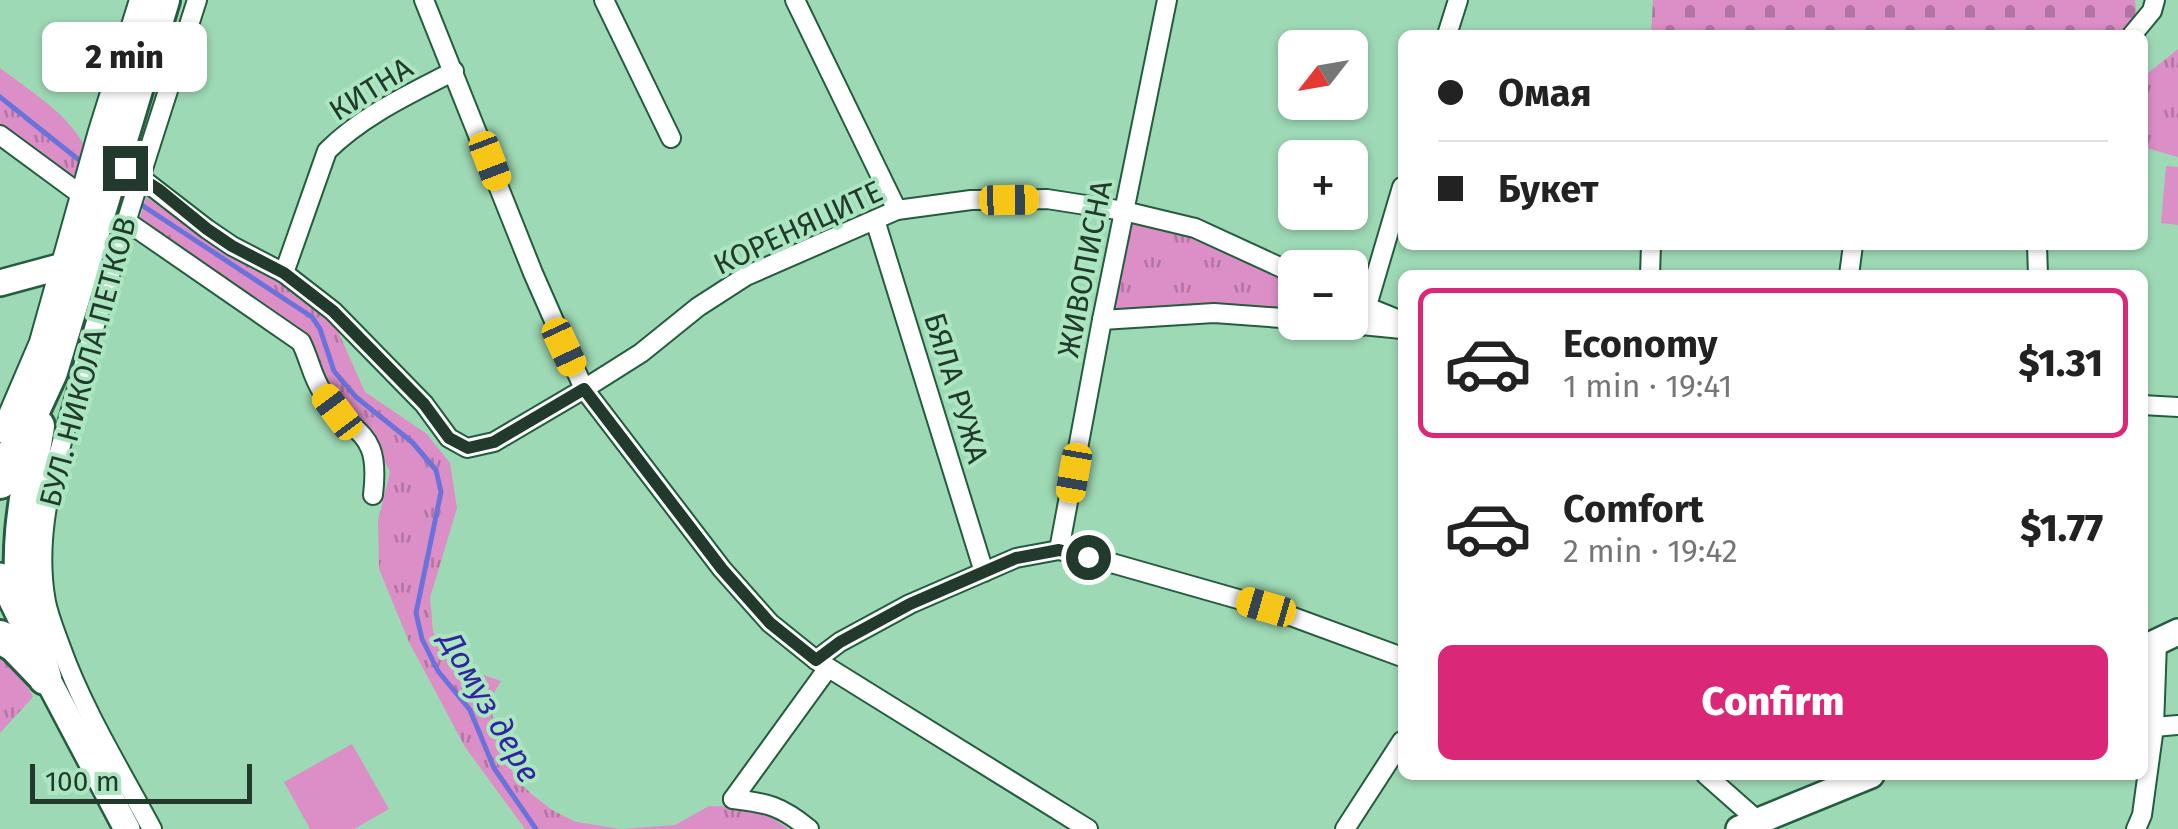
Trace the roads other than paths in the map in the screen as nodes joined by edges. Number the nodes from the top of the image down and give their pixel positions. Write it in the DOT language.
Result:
graph roads {
  1 [pos="139,0"];
  2 [pos="163,0"];
  3 [pos="196,0"];
  4 [pos="424,0"];
  5 [pos="604,0"];
  6 [pos="795,0"];
  7 [pos="1167,0"];
  8 [pos="1458,0"];
  9 [pos="2155,0"];
  10 [pos="1449,30"];
  11 [pos="2136,30"];
  12 [pos="454,71"];
  13 [pos="0,136"];
  14 [pos="672,138"];
  15 [pos="122,169"];
  16 [pos="1398,199"];
  17 [pos="104,204"];
  18 [pos="897,210"];
  19 [pos="1124,211"];
  20 [pos="874,220"];
  21 [pos="73,263"];
  22 [pos="1278,266"];
  23 [pos="284,273"];
  24 [pos="0,283"];
  25 [pos="1368,285"];
  26 [pos="1368,313"];
  27 [pos="1368,315"];
  28 [pos="1278,318"];
  29 [pos="1398,319"];
  30 [pos="1102,320"];
  31 [pos="1398,327"];
  32 [pos="50,372"];
  33 [pos="584,389"];
  34 [pos="2148,405"];
  35 [pos="2178,407"];
  36 [pos="0,434"];
  37 [pos="0,482"];
  38 [pos="373,495"];
  39 [pos="1059,550"];
  40 [pos="984,572"];
  41 [pos="0,576"];
  42 [pos="0,620"];
  43 [pos="0,636"];
  44 [pos="2159,641"];
  45 [pos="1398,655"];
  46 [pos="822,664"];
  47 [pos="45,678"];
  48 [pos="2154,726"];
  49 [pos="2178,726"];
  50 [pos="1398,747"];
  51 [pos="2148,770"];
  52 [pos="1710,780"];
  53 [pos="1859,780"];
  54 [pos="2147,780"];
  55 [pos="1749,825"];
  56 [pos="126,829"];
  57 [pos="152,829"];
  58 [pos="809,829"];
  59 [pos="1088,829"];
  60 [pos="1345,829"];
  61 [pos="2136,829"];
  1 -- 15 [label="street, БУЛ. НИКОЛА ПЕТКОВ"];
  2 -- 15 [label="highway, БУЛ. НИКОЛА ПЕТКОВ"];
  3 -- 15 [label="street, БУЛ. НИКОЛА ПЕТКОВ"];
  4 -- 12 [label="street"];
  5 -- 14 [label="street"];
  6 -- 18 [label="street"];
  7 -- 19 [label="street, ЖИВОПИСНА"];
  8 -- 10 [label="street"];
  9 -- 11 [label="street"];
  12 -- 23 [label="street, КИТНА"];
  12 -- 33 [label="street"];
  13 -- 17 [label="street"];
  15 -- 17 [label="highway, БУЛ. НИКОЛА ПЕТКОВ"];
  15 -- 23 [label="street"];
  16 -- 25 [label="street"];
  17 -- 21 [label="highway, БУЛ. НИКОЛА ПЕТКОВ"];
  17 -- 38 [label="street"];
  17 -- 57 [label="street, БУЛ. НИКОЛА ПЕТКОВ"];
  18 -- 19 [label="street, КОРЕНЯЦИТЕ"];
  18 -- 20 [label="street, КОРЕНЯЦИТЕ"];
  19 -- 22 [label="street, КОРЕНЯЦИТЕ"];
  19 -- 30 [label="street, ЖИВОПИСНА"];
  20 -- 33 [label="street, КОРЕНЯЦИТЕ"];
  20 -- 40 [label="street, БЯЛА РУЖА"];
  21 -- 24 [label="street"];
  21 -- 32 [label="highway, БУЛ. НИКОЛА ПЕТКОВ"];
  21 -- 36 [label="street, БУЛ. НИКОЛА ПЕТКОВ"];
  23 -- 33 [label="street, КОРЕНЯЦИТЕ"];
  26 -- 29 [label="street"];
  27 -- 31 [label="street"];
  28 -- 30 [label="street"];
  30 -- 39 [label="street, ЖИВОПИСНА"];
  32 -- 37 [label="highway, БУЛ. НИКОЛА ПЕТКОВ"];
  32 -- 47 [label="highway"];
  33 -- 46 [label="street"];
  34 -- 35 [label="street"];
  39 -- 40 [label="street"];
  39 -- 45 [label="street"];
  40 -- 46 [label="street"];
  41 -- 47 [label="street"];
  42 -- 47 [label="street"];
  43 -- 47 [label="highway"];
  44 -- 48 [label="street"];
  46 -- 58 [label="street"];
  46 -- 59 [label="street"];
  47 -- 56 [label="street"];
  48 -- 49 [label="street"];
  48 -- 51 [label="street"];
  50 -- 60 [label="street"];
  52 -- 55 [label="street"];
  53 -- 55 [label="street"];
  54 -- 61 [label="street"];
}
